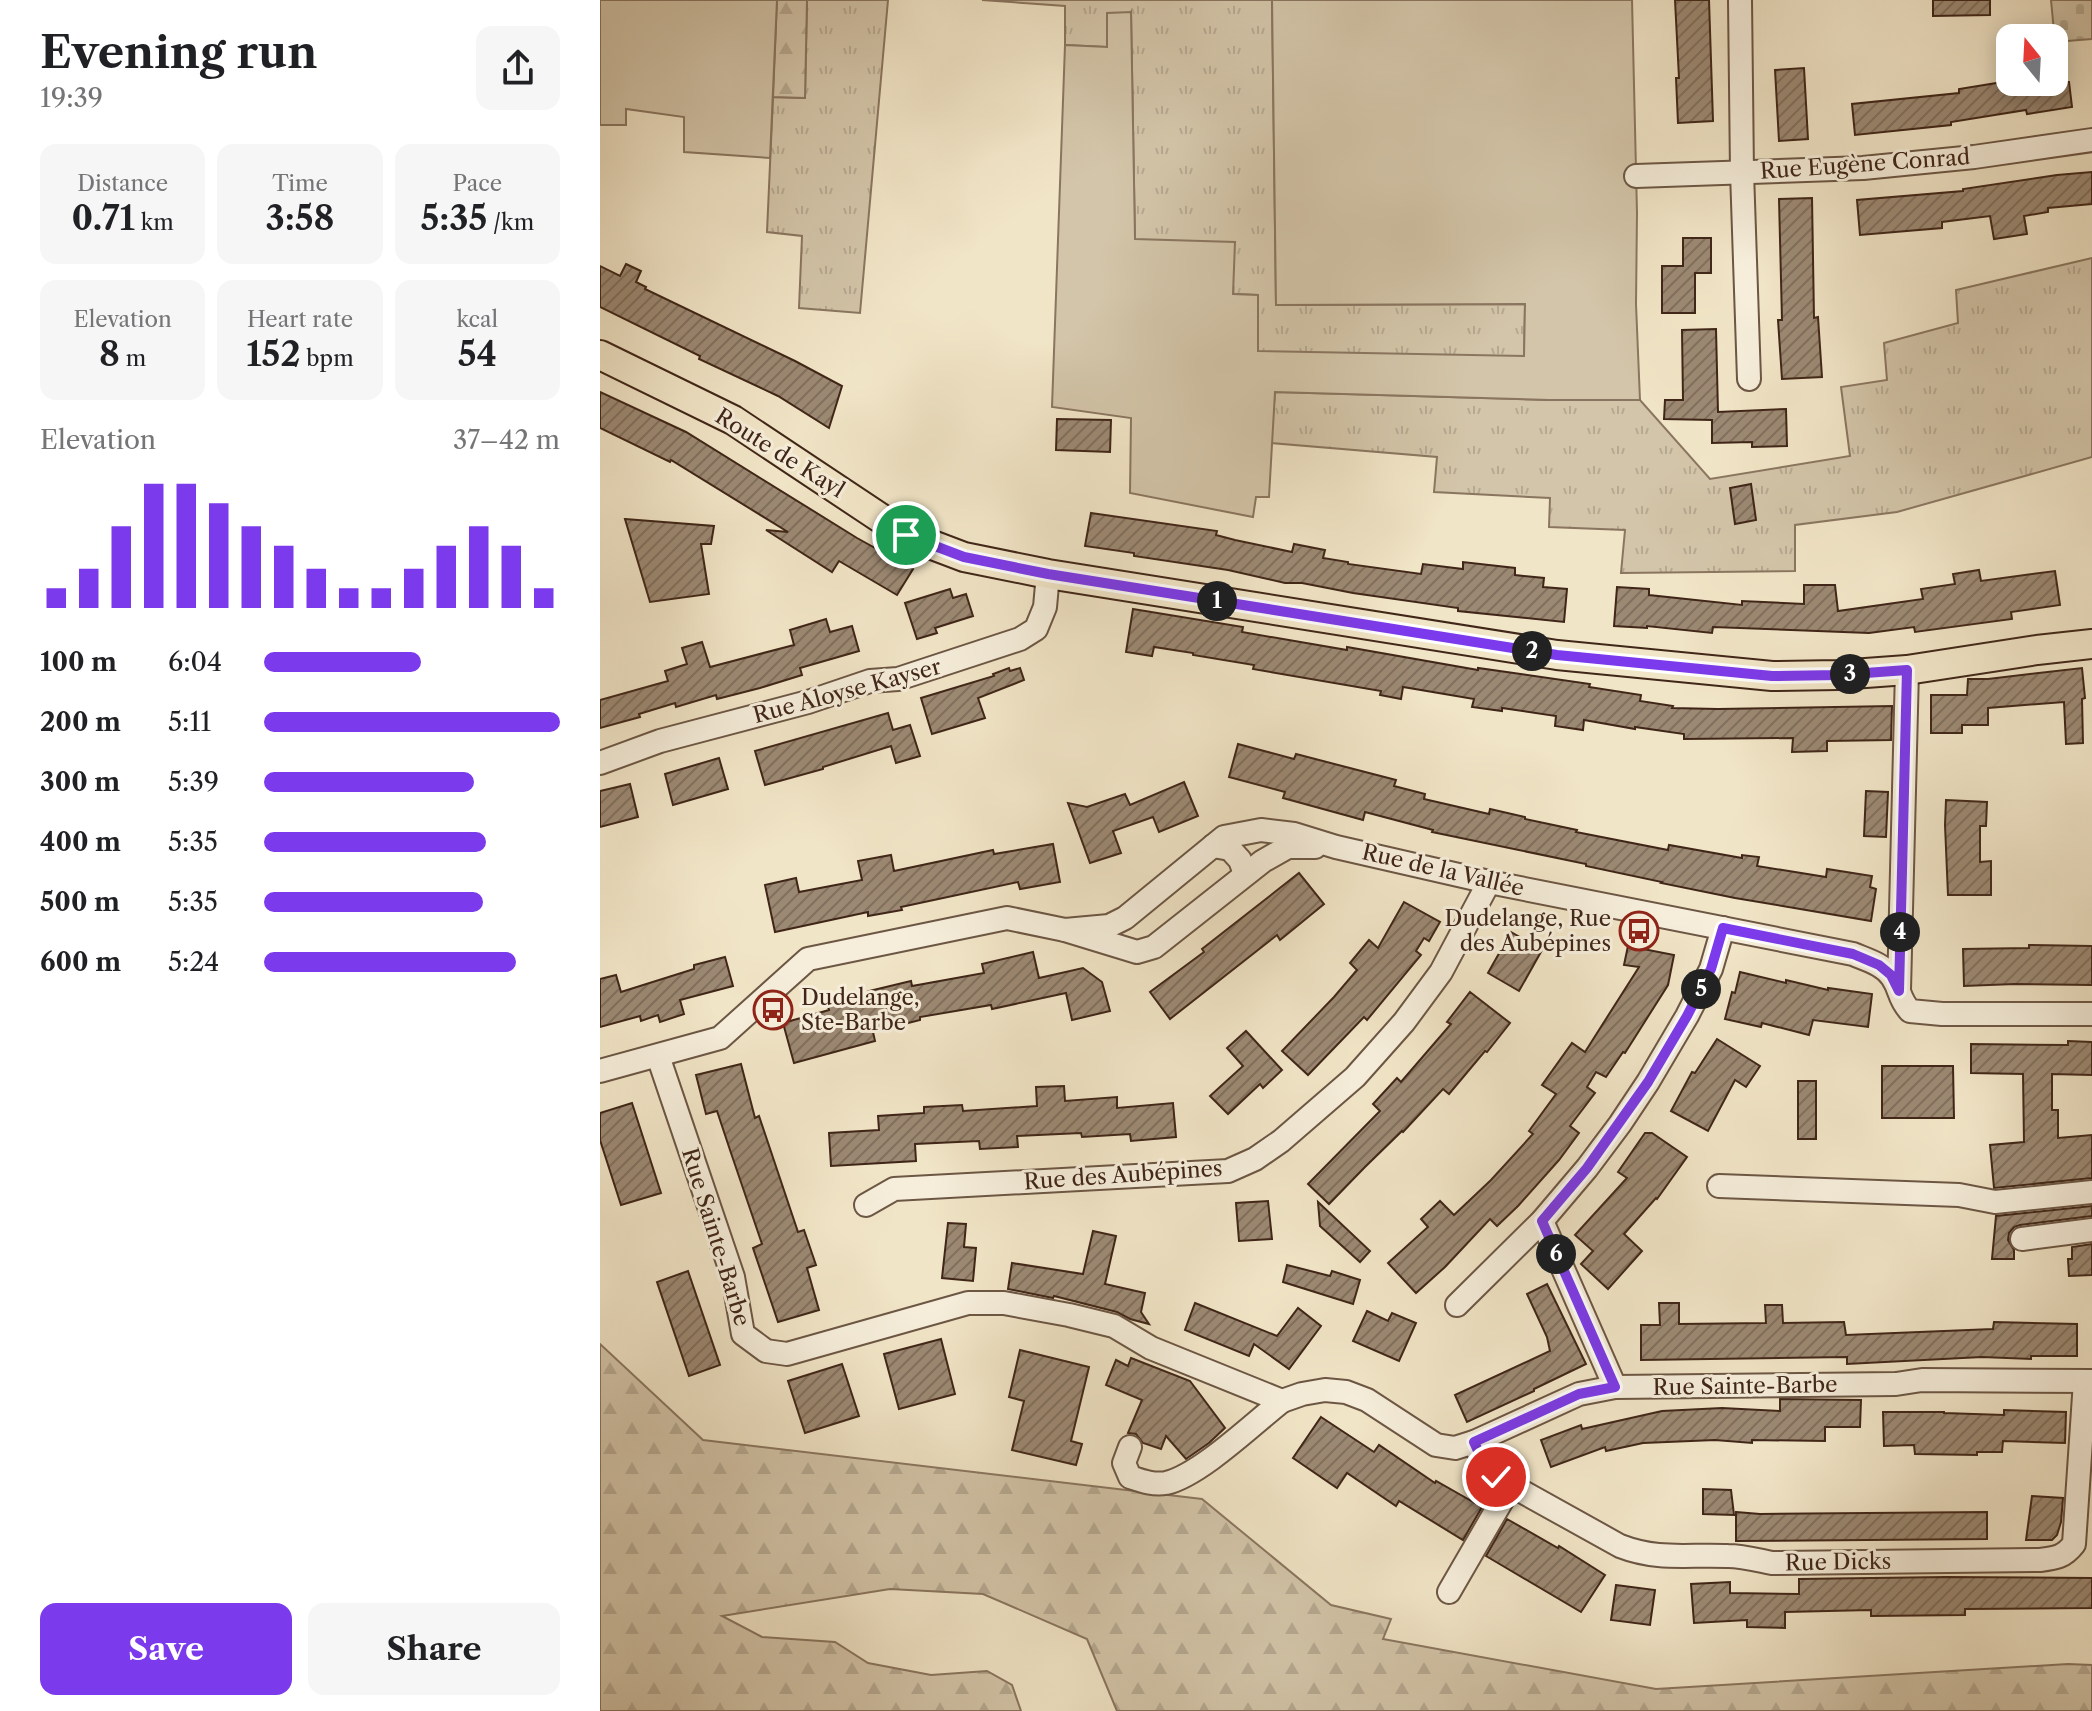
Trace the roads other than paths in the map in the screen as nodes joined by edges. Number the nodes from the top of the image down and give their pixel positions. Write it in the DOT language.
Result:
graph roads {
  1 [pos="1740,0"];
  2 [pos="2092,140"];
  3 [pos="1742,172"];
  4 [pos="1636,176"];
  5 [pos="600,355"];
  6 [pos="1749,379"];
  7 [pos="1048,574"];
  8 [pos="2092,644"];
  9 [pos="1907,670"];
  10 [pos="600,763"];
  11 [pos="1213,846"];
  12 [pos="1336,847"];
  13 [pos="1245,874"];
  14 [pos="1489,882"];
  15 [pos="1125,918"];
  16 [pos="1723,928"];
  17 [pos="1065,930"];
  18 [pos="1137,952"];
  19 [pos="1899,991"];
  20 [pos="2092,1014"];
  21 [pos="658,1056"];
  22 [pos="600,1071"];
  23 [pos="1719,1186"];
  24 [pos="2092,1192"];
  25 [pos="866,1205"];
  26 [pos="1542,1221"];
  27 [pos="2092,1230"];
  28 [pos="2022,1239"];
  29 [pos="1457,1305"];
  30 [pos="2088,1381"];
  31 [pos="1615,1387"];
  32 [pos="1282,1401"];
  33 [pos="1474,1442"];
  34 [pos="1130,1447"];
  35 [pos="1511,1485"];
  36 [pos="1449,1592"];
  1 -- 3 [label="street"];
  2 -- 3 [label="street, Rue Eugène Conrad"];
  3 -- 4 [label="street, Rue Eugène Conrad"];
  3 -- 6 [label="street"];
  5 -- 7 [label="main road, Route de Kayl"];
  7 -- 9 [label="main road, Route de Kayl"];
  7 -- 10 [label="street, Rue Aloyse Kayser"];
  8 -- 9 [label="main road, Route de Kayl"];
  9 -- 19 [label="street"];
  11 -- 12 [label="street, Rue de la Vallée"];
  11 -- 13 [label="street"];
  11 -- 15 [label="street, Rue de la Vallée"];
  12 -- 13 [label="street, Rue de la Vallée"];
  12 -- 14 [label="street, Rue de la Vallée"];
  13 -- 18 [label="street, Rue de la Vallée"];
  14 -- 16 [label="street, Rue de la Vallée"];
  14 -- 25 [label="street, Rue des Aubépines"];
  15 -- 17 [label="street, Rue de la Vallée"];
  15 -- 18 [label="street"];
  16 -- 19 [label="street, Rue de la Vallée"];
  16 -- 26 [label="street"];
  17 -- 18 [label="street, Rue de la Vallée"];
  17 -- 21 [label="street, Rue de la Vallée"];
  19 -- 20 [label="street, Rue de la Vallée"];
  21 -- 22 [label="street, Rue de la Vallée"];
  21 -- 32 [label="street, Rue Sainte-Barbe"];
  23 -- 24 [label="street"];
  26 -- 29 [label="street"];
  26 -- 31 [label="street"];
  27 -- 28 [label="street"];
  30 -- 31 [label="street, Rue Sainte-Barbe"];
  30 -- 35 [label="street, Rue Dicks"];
  31 -- 33 [label="street, Rue Sainte-Barbe"];
  32 -- 33 [label="street, Rue Sainte-Barbe"];
  32 -- 34 [label="street, Rue Sainte-Barbe"];
  33 -- 35 [label="street, Rue Dicks"];
  35 -- 36 [label="street"];
}
